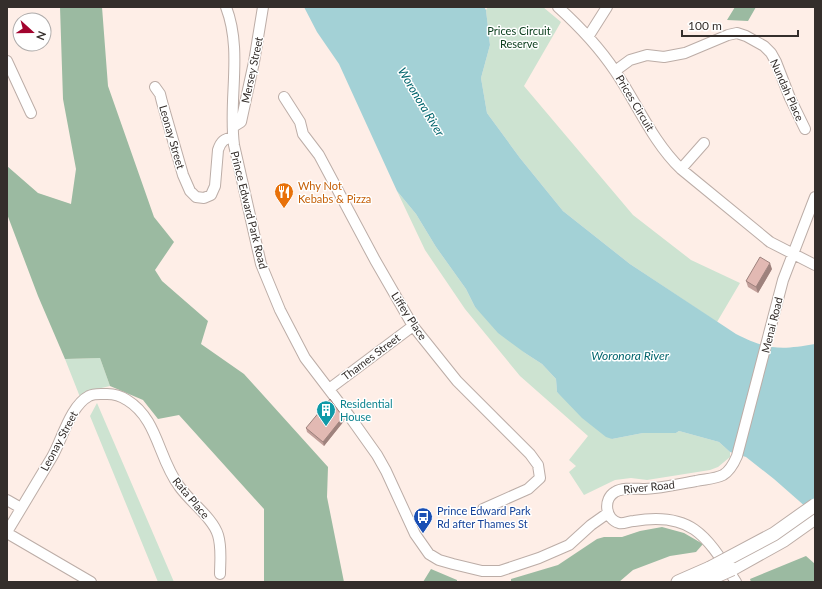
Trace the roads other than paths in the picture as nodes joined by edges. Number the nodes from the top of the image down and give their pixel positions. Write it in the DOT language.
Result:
graph roads {
  1 [pos="226,7"];
  2 [pos="264,7"];
  3 [pos="558,7"];
  4 [pos="607,7"];
  5 [pos="588,37"];
  6 [pos="7,60"];
  7 [pos="615,71"];
  8 [pos="155,88"];
  9 [pos="284,97"];
  10 [pos="31,113"];
  11 [pos="805,129"];
  12 [pos="233,132"];
  13 [pos="704,143"];
  14 [pos="681,169"];
  15 [pos="815,197"];
  16 [pos="793,254"];
  17 [pos="815,265"];
  18 [pos="413,326"];
  19 [pos="329,388"];
  20 [pos="135,405"];
  21 [pos="737,456"];
  22 [pos="7,500"];
  23 [pos="607,501"];
  24 [pos="815,505"];
  25 [pos="21,508"];
  26 [pos="484,509"];
  27 [pos="608,513"];
  28 [pos="815,518"];
  29 [pos="618,522"];
  30 [pos="591,525"];
  31 [pos="7,533"];
  32 [pos="220,574"];
  33 [pos="716,576"];
  34 [pos="91,582"];
  35 [pos="678,582"];
  36 [pos="702,582"];
  37 [pos="736,582"];
  1 -- 12 [label="street, Prince Edward Park Road"];
  2 -- 12 [label="street, Mersey Street"];
  3 -- 5 [label="street, Prices Circuit"];
  4 -- 5 [label="street"];
  5 -- 7 [label="street, Prices Circuit"];
  6 -- 10 [label="street"];
  7 -- 11 [label="street, Nundah Place"];
  7 -- 14 [label="street, Prices Circuit"];
  8 -- 12 [label="street, Leonay Street"];
  9 -- 18 [label="street, Liffey Place"];
  12 -- 19 [label="street, Prince Edward Park Road"];
  13 -- 14 [label="street"];
  14 -- 16 [label="street, Prices Circuit"];
  15 -- 16 [label="street, Menai Road"];
  16 -- 17 [label="street, Prices Circuit"];
  16 -- 21 [label="street, Menai Road"];
  18 -- 19 [label="street, Thames Street"];
  18 -- 26 [label="street, Liffey Place"];
  19 -- 30 [label="street, Prince Edward Park Road"];
  20 -- 25 [label="street, Leonay Street"];
  20 -- 32 [label="street, Rata Place"];
  21 -- 23 [label="street, River Road"];
  22 -- 25 [label="street"];
  23 -- 27 [label="street"];
  23 -- 30 [label="street"];
  24 -- 33 [label="main road, bridge"];
  25 -- 31 [label="street, Leonay Street"];
  27 -- 29 [label="street"];
  27 -- 30 [label="street, Prince Edward Park Road"];
  28 -- 33 [label="main road"];
  29 -- 30 [label="street"];
  29 -- 37 [label="street"];
  31 -- 34 [label="street"];
  33 -- 35 [label="main road"];
  33 -- 36 [label="main road"];
}
